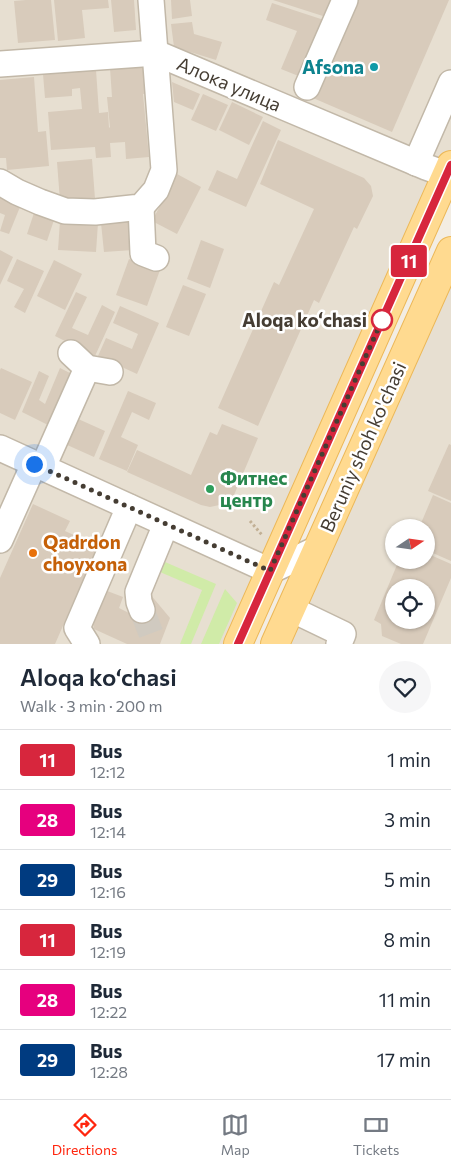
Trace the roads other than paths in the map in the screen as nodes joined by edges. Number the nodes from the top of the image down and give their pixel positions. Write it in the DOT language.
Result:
graph roads {
  1 [pos="151,0"];
  2 [pos="345,0"];
  3 [pos="156,53"];
  4 [pos="0,64"];
  5 [pos="451,83"];
  6 [pos="308,87"];
  7 [pos="416,162"];
  8 [pos="449,172"];
  9 [pos="0,182"];
  10 [pos="141,207"];
  11 [pos="451,251"];
  12 [pos="156,258"];
  13 [pos="89,364"];
  14 [pos="0,448"];
  15 [pos="39,466"];
  16 [pos="129,507"];
  17 [pos="166,524"];
  18 [pos="0,540"];
  19 [pos="319,548"];
  20 [pos="270,571"];
  21 [pos="142,610"];
  22 [pos="283,627"];
  23 [pos="87,644"];
  24 [pos="238,644"];
  25 [pos="339,644"];
  1 -- 3 [label="street"];
  2 -- 6 [label="street"];
  3 -- 4 [label="street, Алока улица"];
  3 -- 7 [label="street, Алока улица"];
  3 -- 10 [label="street"];
  5 -- 7 [label="street"];
  7 -- 8 [label="street, Алока улица"];
  8 -- 20 [label="main road, Beruniy shoh ko'chasi"];
  9 -- 10 [label="street"];
  10 -- 12 [label="street"];
  11 -- 19 [label="main road, Beruniy shoh ko'chasi"];
  13 -- 15 [label="street"];
  14 -- 15 [label="street"];
  15 -- 16 [label="street"];
  15 -- 18 [label="street"];
  16 -- 17 [label="street"];
  16 -- 23 [label="street"];
  17 -- 20 [label="street"];
  17 -- 21 [label="street"];
  19 -- 20 [label="street"];
  19 -- 22 [label="main road, Beruniy shoh ko'chasi"];
  20 -- 22 [label="street"];
  20 -- 24 [label="main road, Beruniy shoh ko'chasi"];
  22 -- 25 [label="street"];
}
